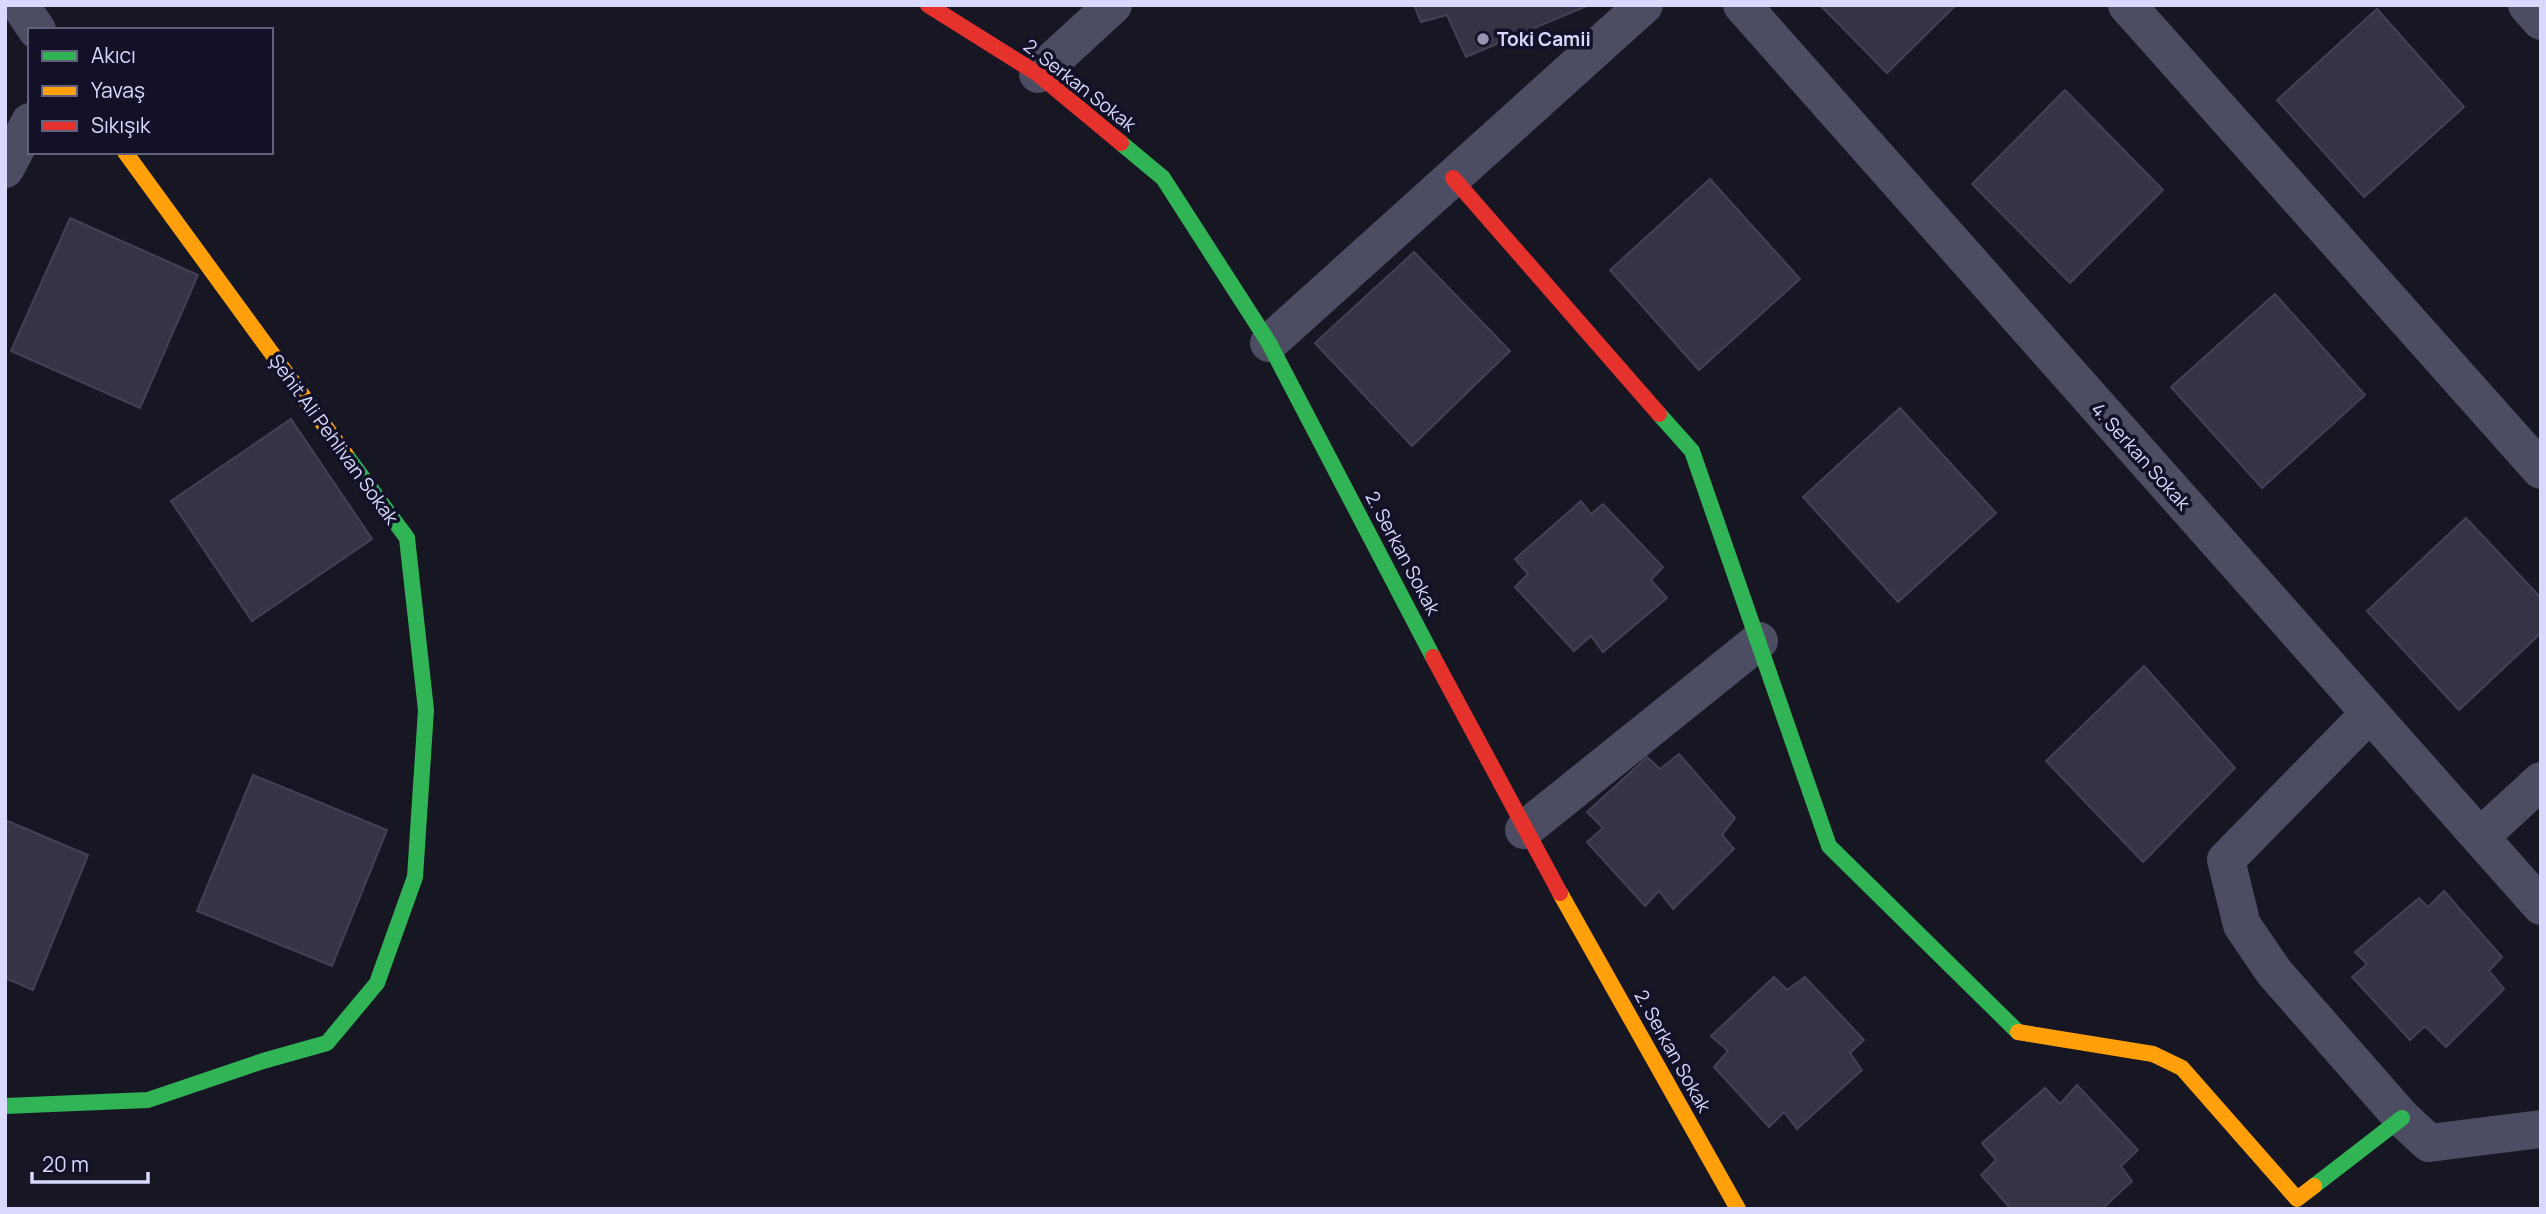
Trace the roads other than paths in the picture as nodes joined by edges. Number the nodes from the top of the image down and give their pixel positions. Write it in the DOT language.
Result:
graph roads {
  1 [pos="20,5"];
  2 [pos="928,5"];
  3 [pos="1113,5"];
  4 [pos="1644,5"];
  5 [pos="1742,5"];
  6 [pos="2127,5"];
  7 [pos="2527,5"];
  8 [pos="2541,21"];
  9 [pos="36,28"];
  10 [pos="1038,74"];
  11 [pos="28,126"];
  12 [pos="126,154"];
  13 [pos="5,169"];
  14 [pos="1453,178"];
  15 [pos="1269,343"];
  16 [pos="2541,470"];
  17 [pos="1759,641"];
  18 [pos="2370,713"];
  19 [pos="2541,780"];
  20 [pos="1524,830"];
  21 [pos="2480,837"];
  22 [pos="2541,906"];
  23 [pos="5,1106"];
  24 [pos="2402,1118"];
  25 [pos="2541,1129"];
  26 [pos="1738,1209"];
  1 -- 9 [label="street"];
  2 -- 10 [label="street, 2. Serkan Sokak"];
  3 -- 10 [label="street"];
  4 -- 14 [label="street"];
  5 -- 18 [label="street, 4. Serkan Sokak"];
  6 -- 16 [label="street"];
  7 -- 8 [label="street"];
  10 -- 15 [label="street, 2. Serkan Sokak"];
  11 -- 13 [label="street"];
  12 -- 23 [label="street, Şehit Ali Pehlivan Sokak"];
  14 -- 15 [label="street"];
  14 -- 17 [label="street"];
  15 -- 20 [label="street, 2. Serkan Sokak"];
  17 -- 20 [label="street"];
  17 -- 24 [label="street"];
  18 -- 21 [label="street, 4. Serkan Sokak"];
  18 -- 24 [label="street"];
  19 -- 21 [label="street"];
  20 -- 26 [label="street, 2. Serkan Sokak"];
  21 -- 22 [label="street, 4. Serkan Sokak"];
  24 -- 25 [label="street"];
}
